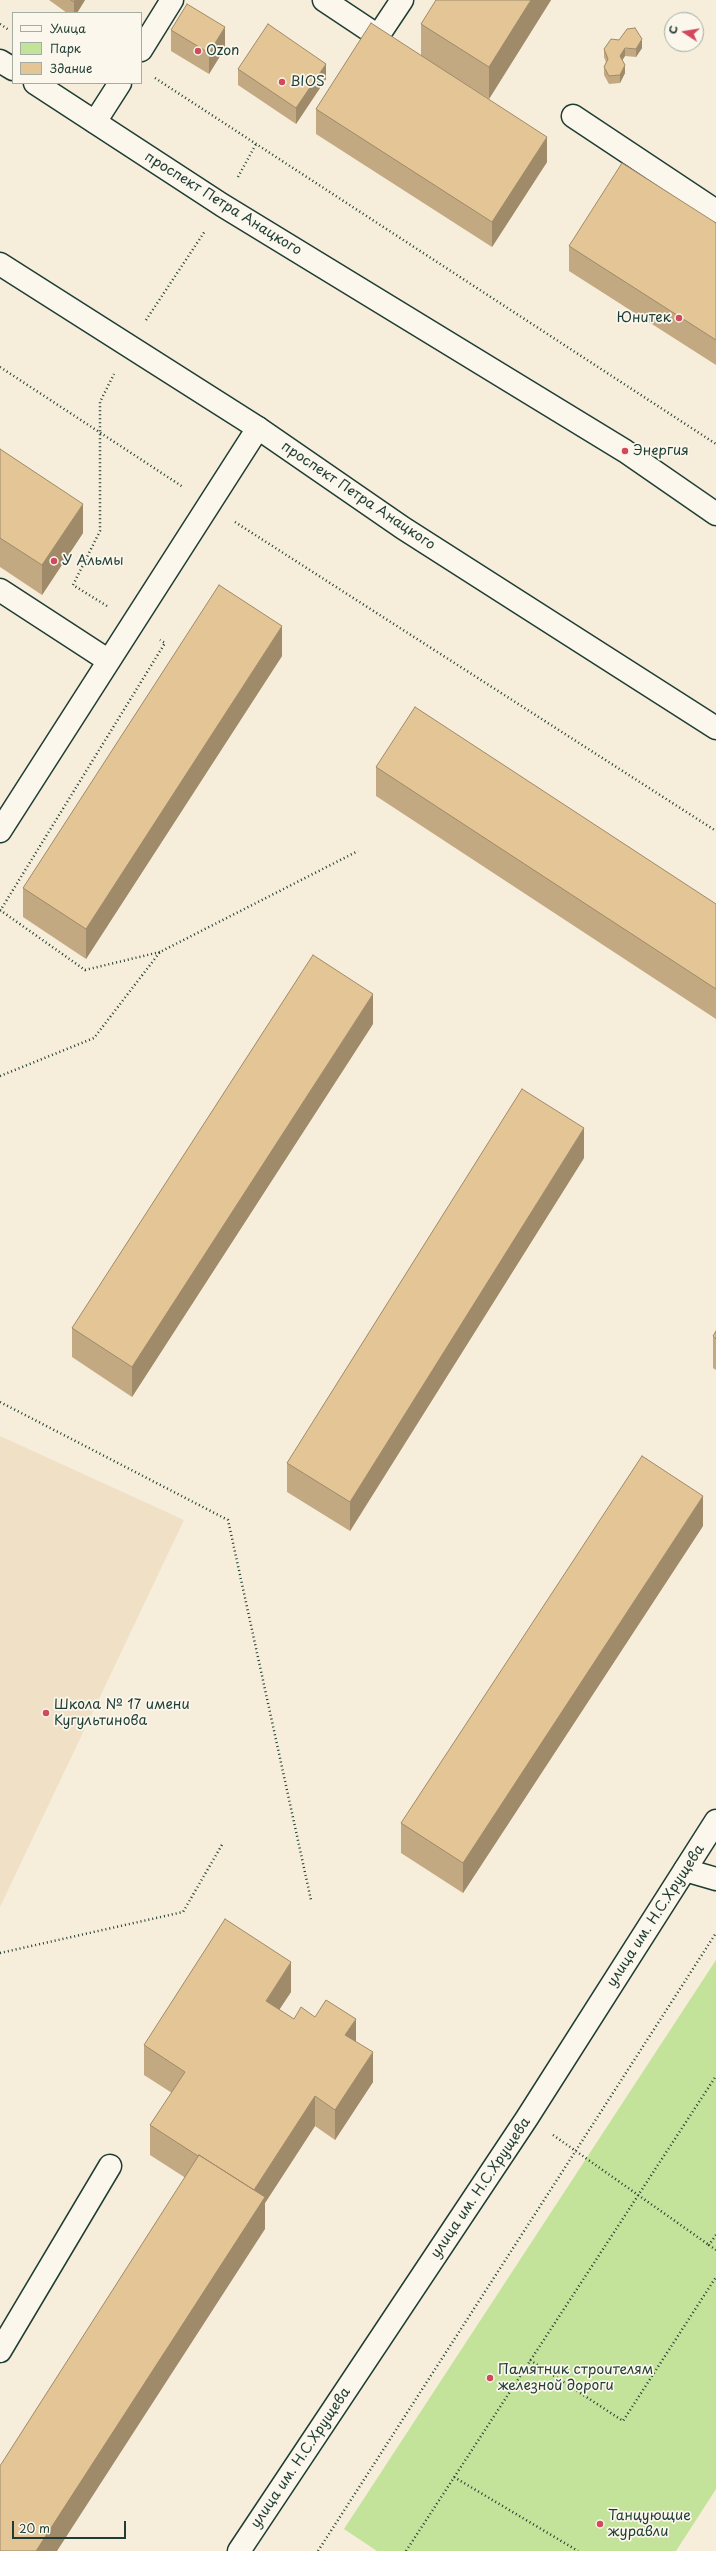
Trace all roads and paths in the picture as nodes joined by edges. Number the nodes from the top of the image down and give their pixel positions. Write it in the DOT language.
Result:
graph roads {
  1 [pos="172,0"];
  2 [pos="324,0"];
  3 [pos="402,0"];
  4 [pos="0,24"];
  5 [pos="12,31"];
  6 [pos="142,48"];
  7 [pos="0,60"];
  8 [pos="12,68"];
  9 [pos="154,78"];
  10 [pos="37,84"];
  11 [pos="119,84"];
  12 [pos="573,116"];
  13 [pos="95,122"];
  14 [pos="256,144"];
  15 [pos="222,205"];
  16 [pos="716,211"];
  17 [pos="0,264"];
  18 [pos="128,346"];
  19 [pos="0,367"];
  20 [pos="258,428"];
  21 [pos="716,444"];
  22 [pos="209,505"];
  23 [pos="716,514"];
  24 [pos="0,590"];
  25 [pos="109,661"];
  26 [pos="716,728"];
  27 [pos="716,831"];
  28 [pos="0,832"];
  29 [pos="358,851"];
  30 [pos="0,910"];
  31 [pos="160,952"];
  32 [pos="0,1076"];
  33 [pos="0,1402"];
  34 [pos="716,1822"];
  35 [pos="223,1843"];
  36 [pos="685,1870"];
  37 [pos="716,1880"];
  38 [pos="311,1900"];
  39 [pos="716,1933"];
  40 [pos="0,1953"];
  41 [pos="716,2076"];
  42 [pos="528,2118"];
  43 [pos="576,2150"];
  44 [pos="110,2166"];
  45 [pos="639,2194"];
  46 [pos="716,2234"];
  47 [pos="709,2245"];
  48 [pos="716,2250"];
  49 [pos="716,2277"];
  50 [pos="0,2351"];
  51 [pos="530,2360"];
  52 [pos="454,2477"];
  53 [pos="239,2551"];
  54 [pos="318,2551"];
  55 [pos="406,2551"];
  56 [pos="578,2551"];
  1 -- 6 [label="main road"];
  2 -- 3 [label="main road"];
  4 -- 5 [label="path"];
  7 -- 8 [label="main road"];
  9 -- 14 [label="path"];
  10 -- 13 [label="main road, проспект Петра Анацкого"];
  11 -- 13 [label="main road"];
  12 -- 16 [label="main road"];
  13 -- 15 [label="main road, проспект Петра Анацкого"];
  14 -- 15 [label="path"];
  14 -- 21 [label="path"];
  15 -- 18 [label="path"];
  15 -- 23 [label="main road, проспект Петра Анацкого"];
  17 -- 18 [label="main road, проспект Петра Анацкого"];
  18 -- 20 [label="main road, проспект Петра Анацкого"];
  19 -- 22 [label="path"];
  20 -- 22 [label="main road"];
  20 -- 26 [label="main road, проспект Петра Анацкого"];
  22 -- 25 [label="main road"];
  22 -- 27 [label="path"];
  24 -- 25 [label="main road"];
  25 -- 28 [label="main road"];
  29 -- 31 [label="path"];
  30 -- 31 [label="path"];
  31 -- 32 [label="path"];
  33 -- 38 [label="path"];
  34 -- 36 [label="main road, улица им. Н.С.Хрущева"];
  35 -- 40 [label="path"];
  36 -- 37 [label="main road"];
  36 -- 42 [label="main road, улица им. Н.С.Хрущева"];
  39 -- 43 [label="path"];
  41 -- 45 [label="path"];
  42 -- 43 [label="path"];
  42 -- 53 [label="main road, улица им. Н.С.Хрущева"];
  43 -- 45 [label="path"];
  43 -- 54 [label="path"];
  44 -- 50 [label="main road"];
  45 -- 47 [label="path"];
  45 -- 51 [label="path"];
  46 -- 47 [label="path"];
  47 -- 48 [label="path"];
  49 -- 51 [label="path"];
  51 -- 52 [label="path"];
  52 -- 55 [label="path"];
  52 -- 56 [label="path"];
}
